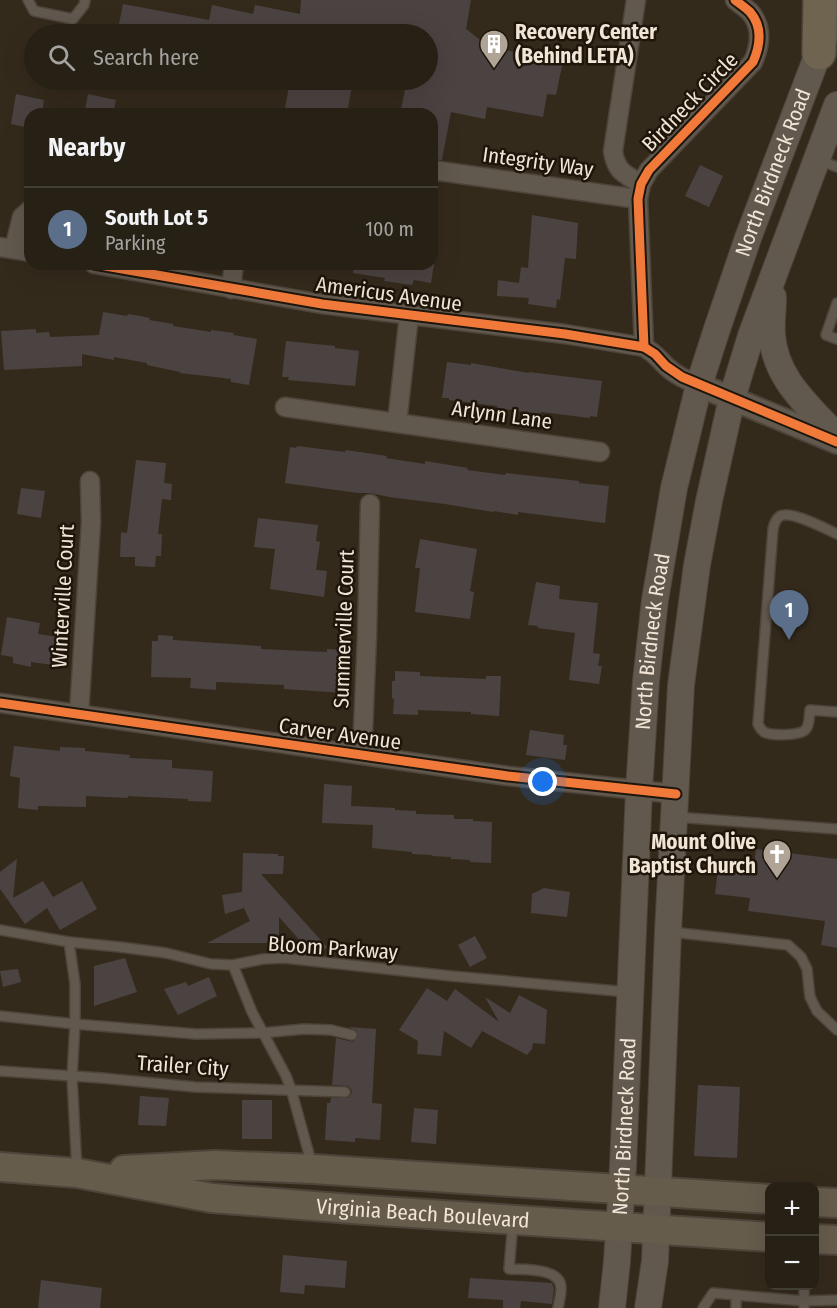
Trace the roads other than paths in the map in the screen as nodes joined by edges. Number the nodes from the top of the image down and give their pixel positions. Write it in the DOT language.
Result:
graph roads {
  1 [pos="28,0"];
  2 [pos="85,0"];
  3 [pos="636,0"];
  4 [pos="735,0"];
  5 [pos="820,0"];
  6 [pos="837,4"];
  7 [pos="819,53"];
  8 [pos="837,105"];
  9 [pos="827,163"];
  10 [pos="438,171"];
  11 [pos="639,192"];
  12 [pos="24,215"];
  13 [pos="15,250"];
  14 [pos="127,270"];
  15 [pos="233,270"];
  16 [pos="774,274"];
  17 [pos="231,289"];
  18 [pos="837,304"];
  19 [pos="409,315"];
  20 [pos="837,339"];
  21 [pos="644,347"];
  22 [pos="699,385"];
  23 [pos="732,398"];
  24 [pos="285,407"];
  25 [pos="397,423"];
  26 [pos="837,437"];
  27 [pos="837,442"];
  28 [pos="600,452"];
  29 [pos="90,482"];
  30 [pos="370,504"];
  31 [pos="837,534"];
  32 [pos="0,703"];
  33 [pos="837,712"];
  34 [pos="79,714"];
  35 [pos="362,756"];
  36 [pos="639,790"];
  37 [pos="675,805"];
  38 [pos="837,829"];
  39 [pos="0,930"];
  40 [pos="669,932"];
  41 [pos="69,942"];
  42 [pos="233,965"];
  43 [pos="631,992"];
  44 [pos="0,1016"];
  45 [pos="75,1024"];
  46 [pos="837,1030"];
  47 [pos="262,1033"];
  48 [pos="352,1035"];
  49 [pos="0,1071"];
  50 [pos="72,1077"];
  51 [pos="291,1089"];
  52 [pos="345,1092"];
  53 [pos="0,1167"];
  54 [pos="313,1169"];
  55 [pos="77,1173"];
  56 [pos="621,1190"];
  57 [pos="658,1193"];
  58 [pos="765,1199"];
  59 [pos="819,1202"];
  60 [pos="837,1203"];
  61 [pos="513,1220"];
  62 [pos="619,1227"];
  63 [pos="656,1229"];
  64 [pos="765,1237"];
  65 [pos="819,1239"];
  66 [pos="837,1240"];
  67 [pos="736,1295"];
  68 [pos="837,1300"];
  69 [pos="768,1303"];
  70 [pos="804,1304"];
  71 [pos="558,1308"];
  72 [pos="612,1308"];
  73 [pos="648,1308"];
  74 [pos="703,1308"];
  75 [pos="736,1308"];
  1 -- 2 [label="lane"];
  3 -- 11 [label="street, Birdneck Circle"];
  4 -- 11 [label="street, Birdneck Circle"];
  5 -- 7 [label="highway"];
  6 -- 7 [label="main road, North Birdneck Road"];
  7 -- 22 [label="main road, North Birdneck Road"];
  8 -- 9 [label="main road, North Birdneck Road"];
  9 -- 16 [label="main road, North Birdneck Road"];
  10 -- 11 [label="street, Integrity Way"];
  11 -- 21 [label="street"];
  12 -- 13 [label="street"];
  14 -- 17 [label="street, Americus Avenue"];
  15 -- 17 [label="street"];
  16 -- 23 [label="main road, North Birdneck Road"];
  16 -- 26 [label="main road"];
  17 -- 19 [label="street, Americus Avenue"];
  18 -- 20 [label="lane"];
  19 -- 21 [label="street, Americus Avenue"];
  19 -- 25 [label="street"];
  21 -- 22 [label="street"];
  22 -- 23 [label="street"];
  22 -- 36 [label="main road, North Birdneck Road"];
  23 -- 27 [label="street"];
  23 -- 37 [label="main road, North Birdneck Road"];
  24 -- 25 [label="street, Arlynn Lane"];
  25 -- 28 [label="street, Arlynn Lane"];
  29 -- 34 [label="street, Winterville Court"];
  30 -- 35 [label="street, Summerville Court"];
  31 -- 33 [label="lane"];
  32 -- 34 [label="street, Carver Avenue"];
  34 -- 35 [label="street, Carver Avenue"];
  35 -- 36 [label="street, Carver Avenue"];
  36 -- 37 [label="street, Carver Avenue"];
  36 -- 43 [label="main road, North Birdneck Road"];
  37 -- 38 [label="lane"];
  37 -- 40 [label="main road, North Birdneck Road"];
  39 -- 41 [label="lane, Bloom Parkway"];
  40 -- 46 [label="lane"];
  40 -- 57 [label="main road, North Birdneck Road"];
  41 -- 42 [label="lane, Bloom Parkway"];
  41 -- 45 [label="lane"];
  42 -- 43 [label="lane, Bloom Parkway"];
  42 -- 47 [label="lane"];
  43 -- 56 [label="main road, North Birdneck Road"];
  44 -- 45 [label="lane"];
  45 -- 47 [label="lane"];
  45 -- 50 [label="lane"];
  47 -- 48 [label="lane"];
  47 -- 51 [label="lane"];
  49 -- 50 [label="lane, Trailer City"];
  50 -- 51 [label="lane, Trailer City"];
  50 -- 55 [label="lane"];
  51 -- 52 [label="lane, Trailer City"];
  51 -- 54 [label="lane"];
  53 -- 55 [label="main road, Virginia Beach Boulevard"];
  54 -- 55 [label="main road, Virginia Beach Boulevard"];
  54 -- 56 [label="main road, Virginia Beach Boulevard"];
  55 -- 61 [label="main road, Virginia Beach Boulevard"];
  56 -- 57 [label="main road, Virginia Beach Boulevard"];
  56 -- 62 [label="main road, North Birdneck Road"];
  57 -- 58 [label="main road, Virginia Beach Boulevard"];
  57 -- 63 [label="main road, North Birdneck Road"];
  59 -- 60 [label="main road"];
  61 -- 62 [label="main road, Virginia Beach Boulevard"];
  61 -- 71 [label="lane"];
  62 -- 63 [label="main road, Virginia Beach Boulevard"];
  62 -- 72 [label="main road, North Birdneck Road"];
  63 -- 64 [label="main road, Virginia Beach Boulevard"];
  63 -- 73 [label="main road, North Birdneck Road"];
  65 -- 66 [label="main road"];
  67 -- 69 [label="lane"];
  67 -- 74 [label="lane"];
  67 -- 75 [label="lane"];
  68 -- 70 [label="lane"];
  69 -- 70 [label="lane"];
}
